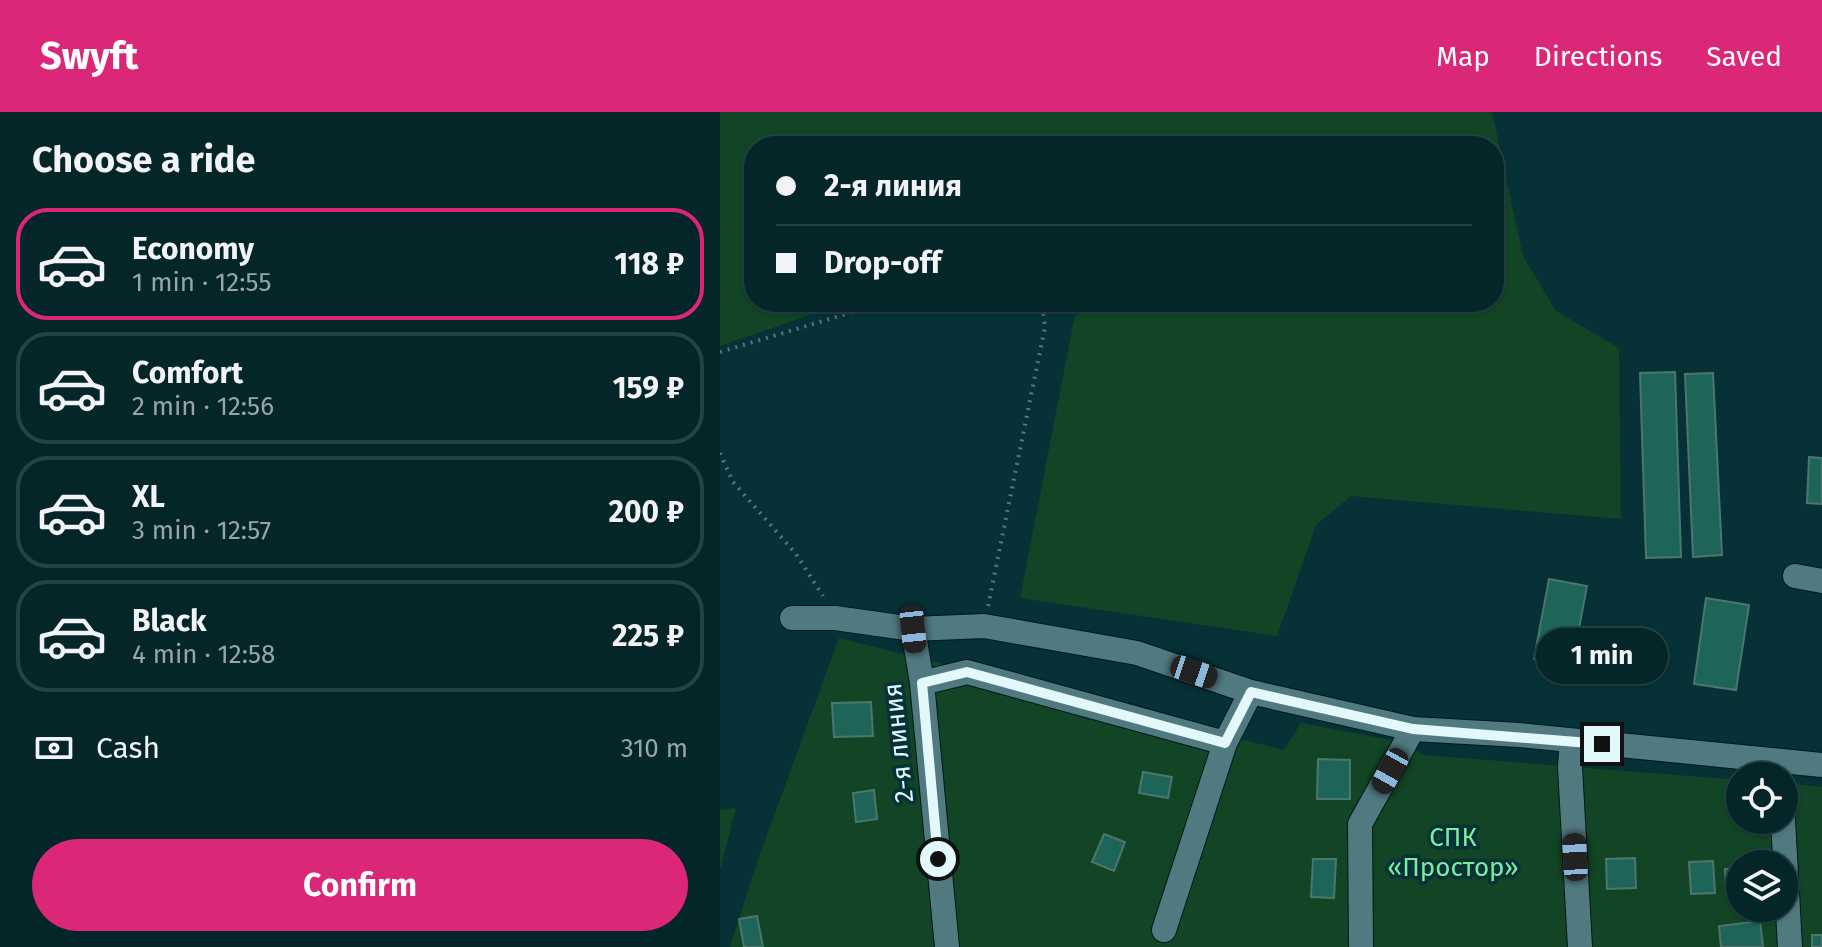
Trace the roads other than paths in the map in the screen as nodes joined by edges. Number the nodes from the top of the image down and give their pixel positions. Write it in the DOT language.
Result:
graph roads {
  1 [pos="1795,576"];
  2 [pos="1822,581"];
  3 [pos="792,618"];
  4 [pos="913,629"];
  5 [pos="922,683"];
  6 [pos="1251,692"];
  7 [pos="1413,729"];
  8 [pos="1572,741"];
  9 [pos="1225,743"];
  10 [pos="1735,762"];
  11 [pos="1822,765"];
  12 [pos="1798,767"];
  13 [pos="1784,834"];
  14 [pos="1164,930"];
  15 [pos="947,947"];
  16 [pos="1361,947"];
  17 [pos="1580,947"];
  18 [pos="1790,947"];
  1 -- 2 [label="street"];
  3 -- 4 [label="street"];
  4 -- 5 [label="street, 2-я линия"];
  4 -- 6 [label="street"];
  5 -- 9 [label="street"];
  5 -- 15 [label="street, 2-я линия"];
  6 -- 7 [label="street"];
  6 -- 9 [label="street"];
  7 -- 8 [label="street"];
  7 -- 16 [label="street"];
  8 -- 10 [label="street"];
  8 -- 17 [label="street"];
  9 -- 14 [label="street"];
  11 -- 12 [label="street"];
  13 -- 18 [label="street"];
}
